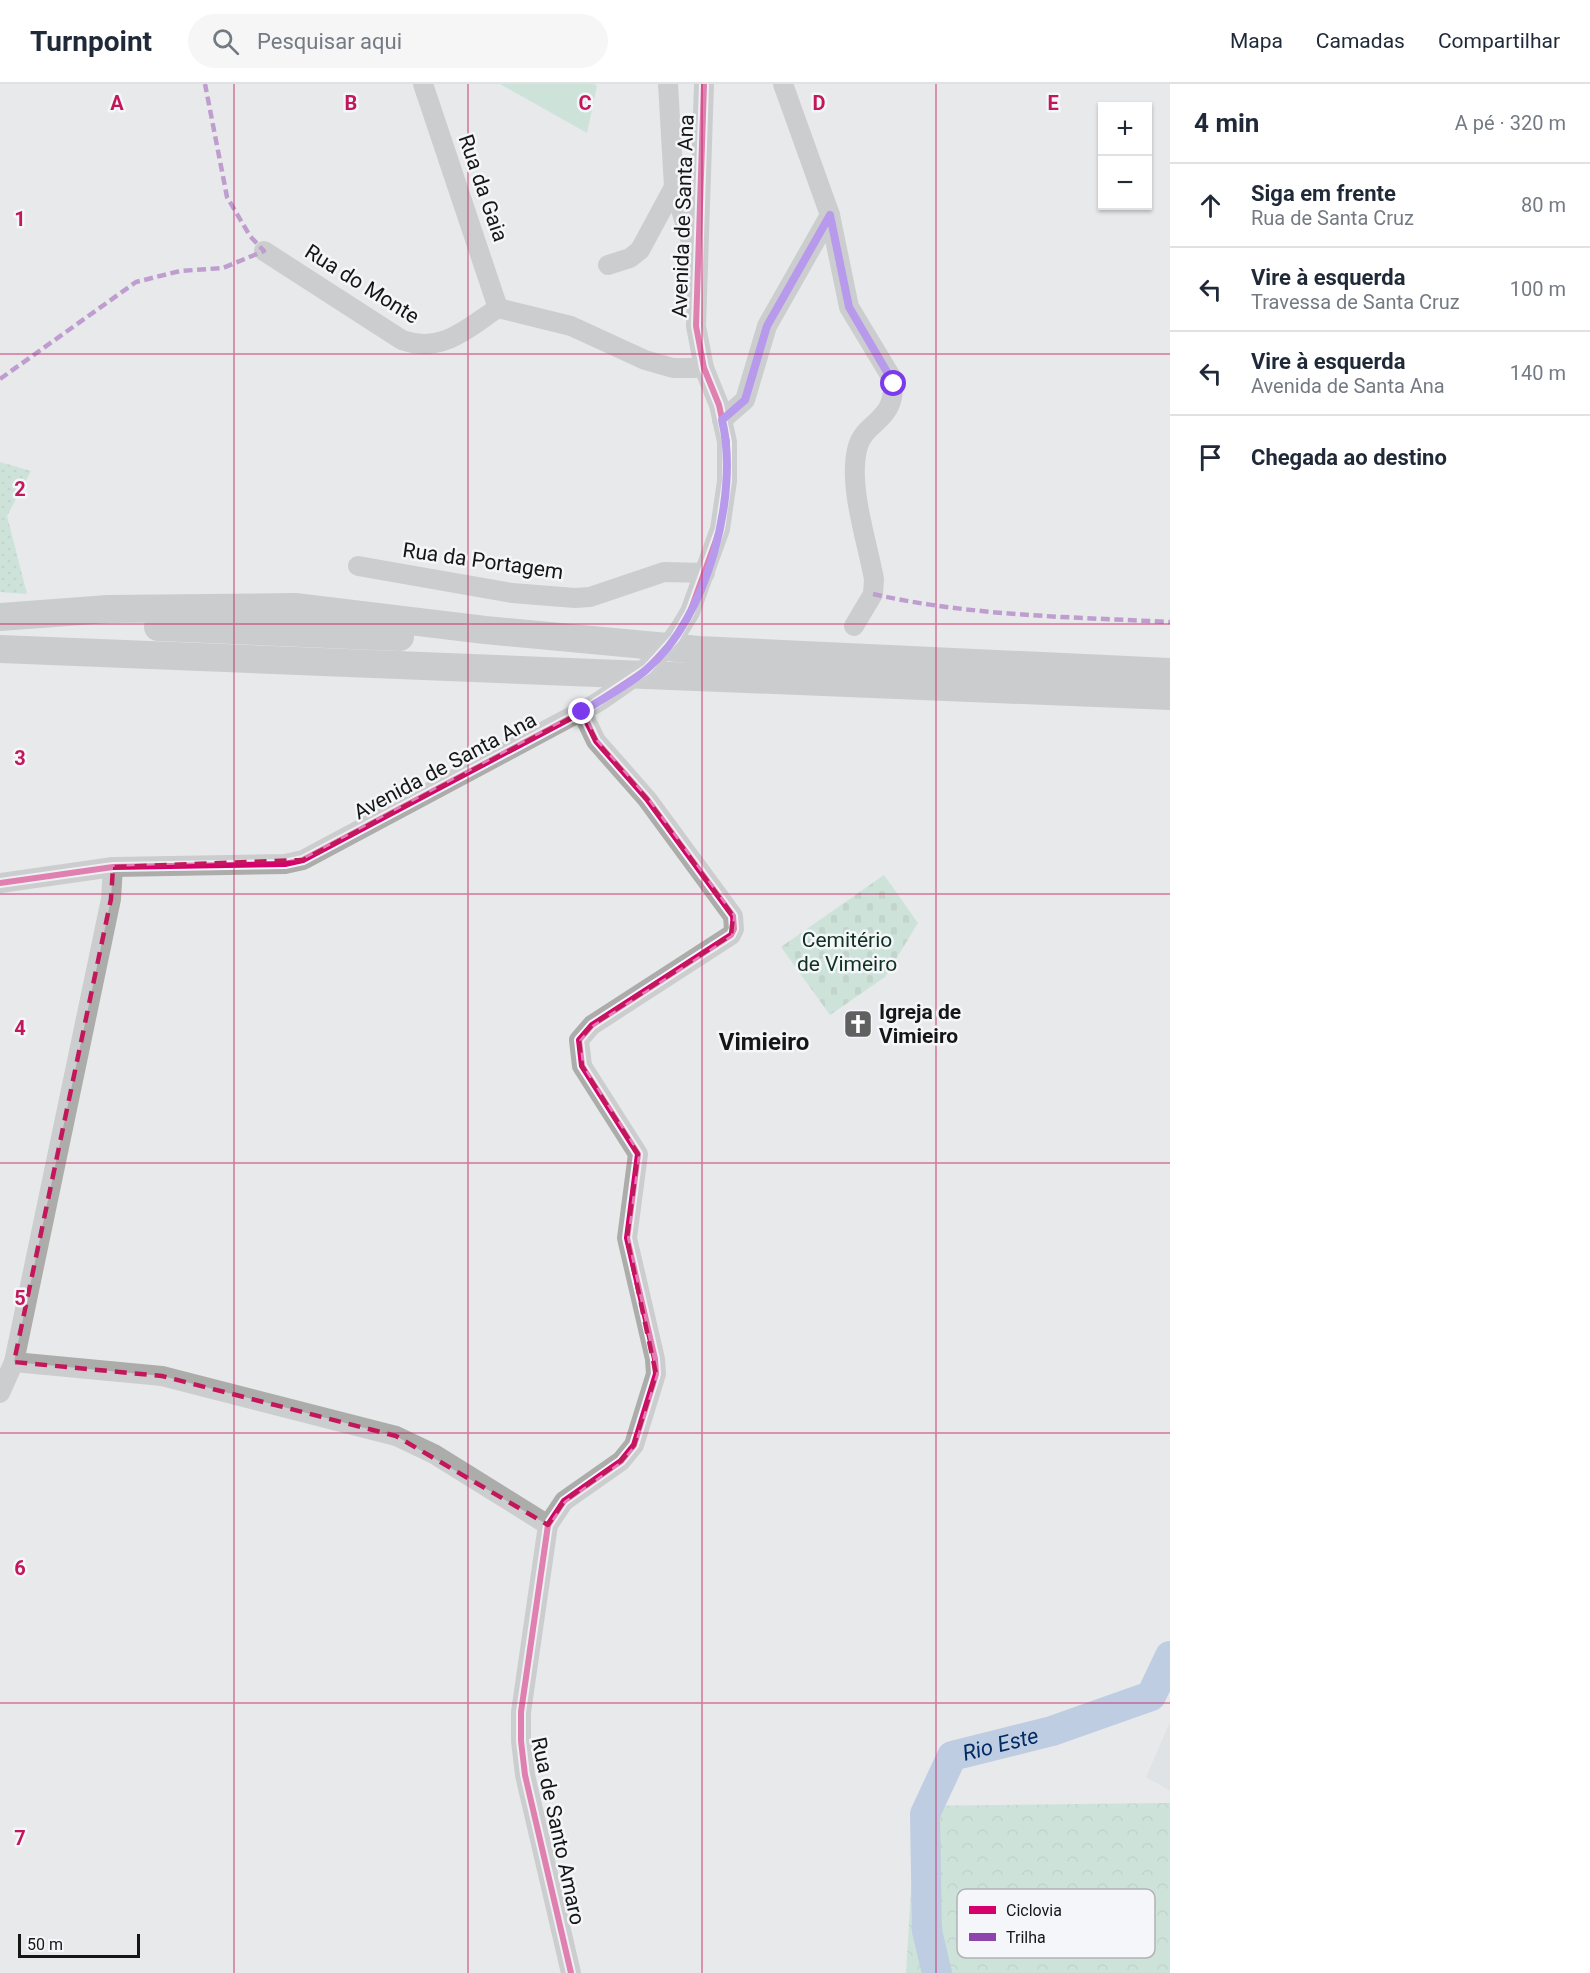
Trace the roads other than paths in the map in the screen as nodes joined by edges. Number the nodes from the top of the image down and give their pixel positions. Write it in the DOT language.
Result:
graph roads {
  1 [pos="423,84"];
  2 [pos="668,84"];
  3 [pos="704,84"];
  4 [pos="783,84"];
  5 [pos="674,187"];
  6 [pos="830,215"];
  7 [pos="264,251"];
  8 [pos="608,265"];
  9 [pos="699,267"];
  10 [pos="498,308"];
  11 [pos="704,368"];
  12 [pos="722,420"];
  13 [pos="358,566"];
  14 [pos="705,573"];
  15 [pos="0,617"];
  16 [pos="854,626"];
  17 [pos="0,649"];
  18 [pos="1170,672"];
  19 [pos="1170,696"];
  20 [pos="589,708"];
  21 [pos="112,867"];
  22 [pos="0,883"];
  23 [pos="14,1362"];
  24 [pos="0,1393"];
  25 [pos="548,1525"];
  26 [pos="571,1973"];
  1 -- 10 [label="street, Rua da Gaia"];
  2 -- 5 [label="street"];
  3 -- 9 [label="street, Avenida de Santa Ana"];
  4 -- 6 [label="street"];
  5 -- 8 [label="street"];
  5 -- 9 [label="street"];
  6 -- 12 [label="street"];
  6 -- 16 [label="street"];
  7 -- 10 [label="street, Rua do Monte"];
  9 -- 11 [label="street, Avenida de Santa Ana"];
  10 -- 11 [label="street"];
  11 -- 12 [label="street, Avenida de Santa Ana"];
  12 -- 14 [label="street, Avenida de Santa Ana"];
  13 -- 14 [label="street, Rua da Portagem"];
  14 -- 20 [label="street, Avenida de Santa Ana, bridge"];
  15 -- 18 [label="highway"];
  17 -- 19 [label="highway"];
  20 -- 21 [label="street, Avenida de Santa Ana"];
  20 -- 25 [label="street, Rua de Santo Amaro"];
  21 -- 22 [label="street, Avenida de Santa Ana"];
  21 -- 23 [label="street"];
  23 -- 24 [label="street"];
  23 -- 25 [label="street"];
  25 -- 26 [label="street, Rua de Santo Amaro"];
}
